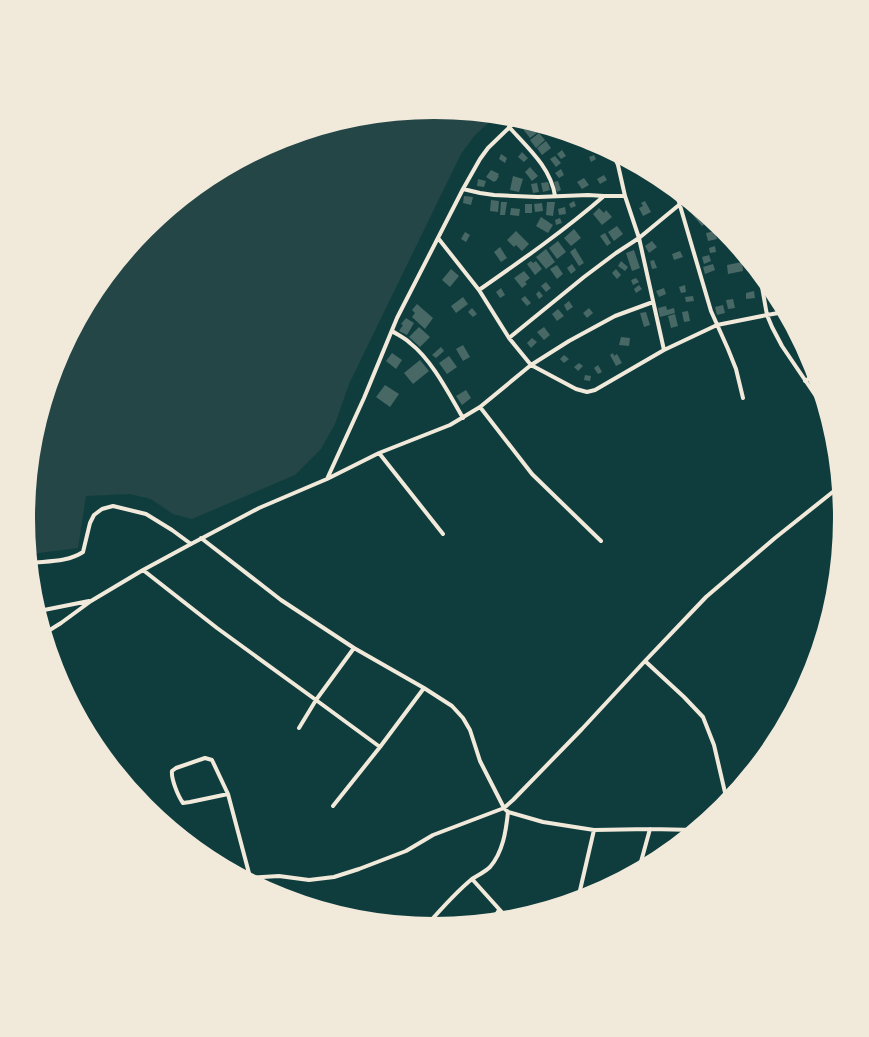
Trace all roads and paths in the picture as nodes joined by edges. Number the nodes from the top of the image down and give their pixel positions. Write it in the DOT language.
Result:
graph roads {
  1 [pos="509,127"];
  2 [pos="617,162"];
  3 [pos="463,189"];
  4 [pos="555,196"];
  5 [pos="604,196"];
  6 [pos="625,196"];
  7 [pos="678,201"];
  8 [pos="679,205"];
  9 [pos="438,238"];
  10 [pos="639,238"];
  11 [pos="762,288"];
  12 [pos="479,290"];
  13 [pos="653,302"];
  14 [pos="778,313"];
  15 [pos="767,315"];
  16 [pos="717,325"];
  17 [pos="392,331"];
  18 [pos="509,338"];
  19 [pos="664,350"];
  20 [pos="531,365"];
  21 [pos="810,378"];
  22 [pos="805,381"];
  23 [pos="816,396"];
  24 [pos="743,398"];
  25 [pos="480,407"];
  26 [pos="463,418"];
  27 [pos="379,453"];
  28 [pos="327,479"];
  29 [pos="834,491"];
  30 [pos="443,534"];
  31 [pos="201,538"];
  32 [pos="601,541"];
  33 [pos="191,544"];
  34 [pos="36,562"];
  35 [pos="143,570"];
  36 [pos="91,601"];
  37 [pos="45,610"];
  38 [pos="50,630"];
  39 [pos="354,648"];
  40 [pos="644,661"];
  41 [pos="424,688"];
  42 [pos="316,700"];
  43 [pos="299,728"];
  44 [pos="380,747"];
  45 [pos="228,794"];
  46 [pos="725,794"];
  47 [pos="333,806"];
  48 [pos="504,808"];
  49 [pos="508,812"];
  50 [pos="650,829"];
  51 [pos="594,830"];
  52 [pos="686,830"];
  53 [pos="641,861"];
  54 [pos="247,872"];
  55 [pos="256,877"];
  56 [pos="472,879"];
  57 [pos="580,892"];
  58 [pos="499,910"];
  59 [pos="502,913"];
  60 [pos="497,914"];
  61 [pos="433,919"];
  1 -- 3 [label="street"];
  1 -- 4 [label="street"];
  2 -- 6 [label="street"];
  3 -- 4 [label="street"];
  3 -- 9 [label="street"];
  4 -- 5 [label="street"];
  5 -- 6 [label="street"];
  5 -- 12 [label="street"];
  6 -- 10 [label="street"];
  7 -- 8 [label="street"];
  8 -- 10 [label="street"];
  8 -- 16 [label="street"];
  9 -- 12 [label="street"];
  9 -- 17 [label="street"];
  10 -- 13 [label="street"];
  10 -- 18 [label="street"];
  11 -- 15 [label="street"];
  12 -- 18 [label="street"];
  13 -- 19 [label="street"];
  13 -- 20 [label="street"];
  14 -- 15 [label="street"];
  15 -- 16 [label="street"];
  15 -- 22 [label="street"];
  16 -- 19 [label="street"];
  16 -- 24 [label="street"];
  17 -- 26 [label="street"];
  17 -- 28 [label="street"];
  18 -- 20 [label="street"];
  19 -- 20 [label="street"];
  20 -- 25 [label="street"];
  21 -- 22 [label="street"];
  22 -- 23 [label="street"];
  25 -- 26 [label="street"];
  25 -- 32 [label="street"];
  26 -- 27 [label="street"];
  27 -- 28 [label="street"];
  27 -- 30 [label="street"];
  28 -- 31 [label="street"];
  29 -- 40 [label="street"];
  31 -- 33 [label="street"];
  31 -- 39 [label="street"];
  33 -- 34 [label="street"];
  33 -- 35 [label="street"];
  35 -- 36 [label="street"];
  35 -- 42 [label="street"];
  36 -- 37 [label="street"];
  36 -- 38 [label="street"];
  39 -- 41 [label="street"];
  39 -- 42 [label="street"];
  40 -- 46 [label="street"];
  40 -- 48 [label="street"];
  41 -- 44 [label="street"];
  41 -- 48 [label="street"];
  42 -- 43 [label="street"];
  42 -- 44 [label="street"];
  44 -- 47 [label="street"];
  45 -- 45 [label="street"];
  45 -- 54 [label="street"];
  48 -- 49 [label="street"];
  48 -- 55 [label="street"];
  49 -- 51 [label="street"];
  49 -- 56 [label="street"];
  50 -- 51 [label="street"];
  50 -- 52 [label="street"];
  50 -- 53 [label="street"];
  51 -- 57 [label="street"];
  56 -- 58 [label="street"];
  56 -- 61 [label="street"];
  58 -- 59 [label="street"];
  58 -- 60 [label="street"];
}
